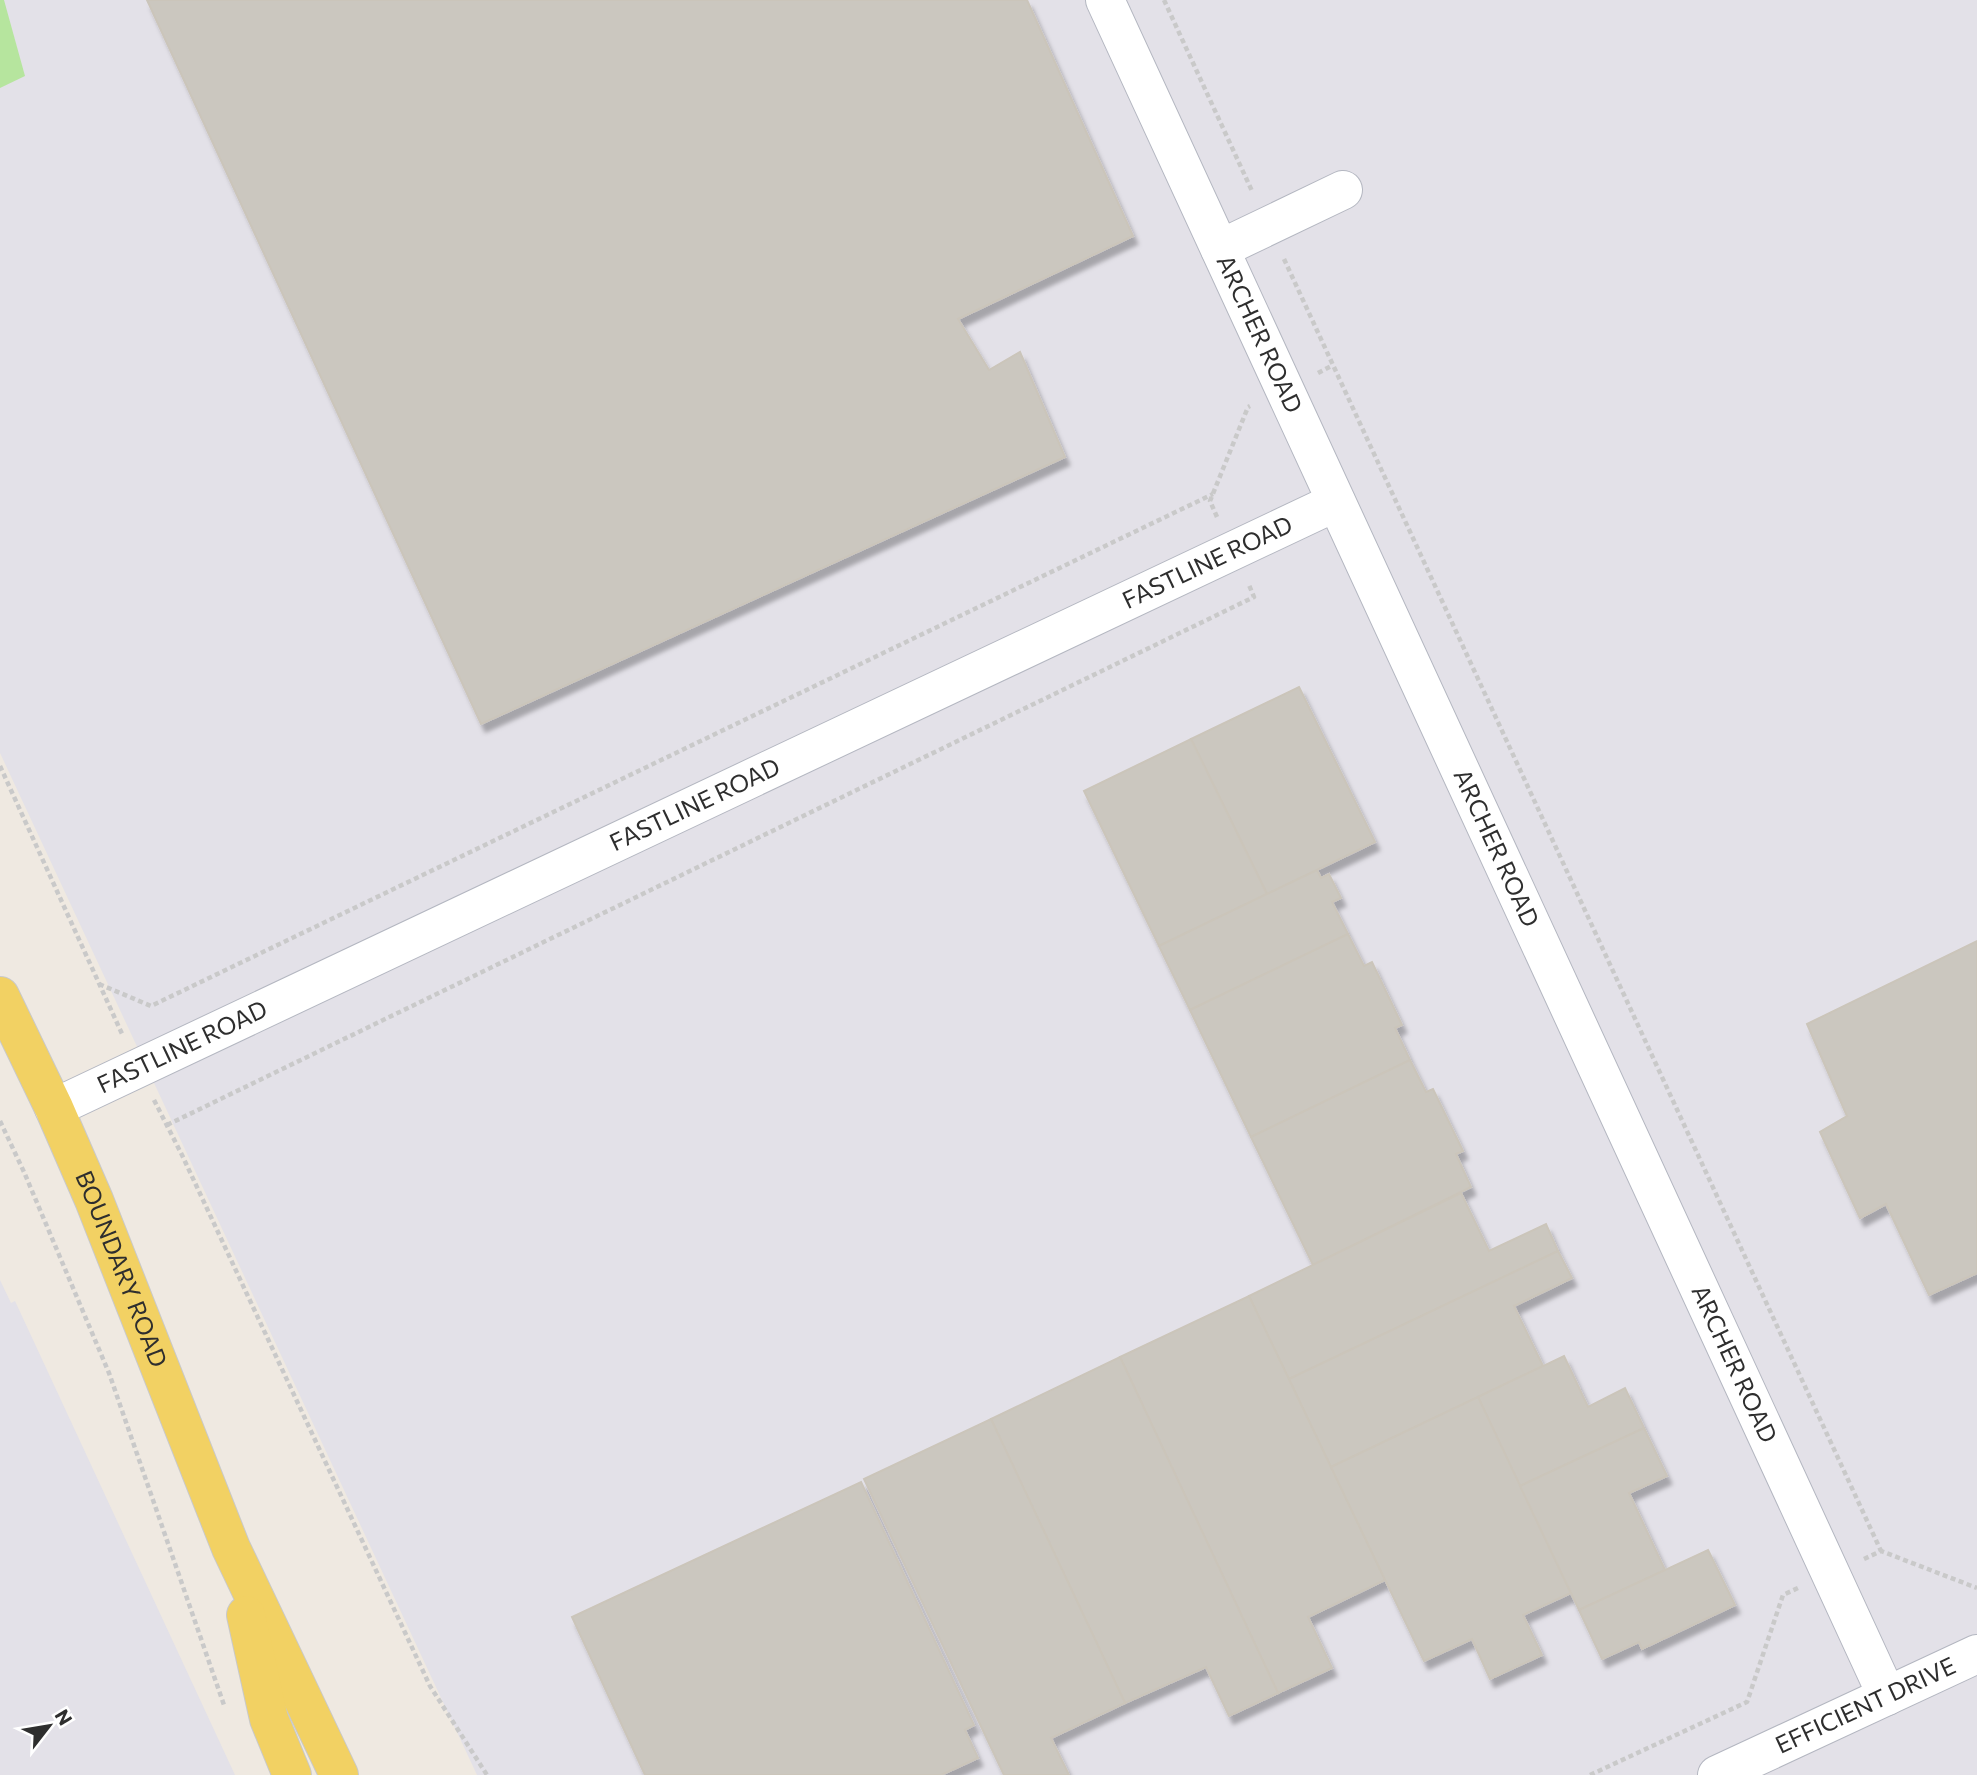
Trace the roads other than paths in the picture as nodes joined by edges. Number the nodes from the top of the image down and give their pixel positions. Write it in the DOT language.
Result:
graph roads {
  1 [pos="1105,0"];
  2 [pos="1343,190"];
  3 [pos="1220,249"];
  4 [pos="1336,502"];
  5 [pos="0,996"];
  6 [pos="54,1108"];
  7 [pos="231,1548"];
  8 [pos="1977,1654"];
  9 [pos="1887,1696"];
  10 [pos="292,1775"];
  11 [pos="339,1775"];
  12 [pos="1717,1775"];
  1 -- 3 [label="street, ARCHER ROAD"];
  2 -- 3 [label="street"];
  3 -- 4 [label="street, ARCHER ROAD"];
  4 -- 6 [label="street, FASTLINE ROAD"];
  4 -- 9 [label="street, ARCHER ROAD"];
  5 -- 6 [label="main road, BOUNDARY ROAD"];
  6 -- 7 [label="main road, BOUNDARY ROAD"];
  7 -- 10 [label="main road, BOUNDARY ROAD"];
  7 -- 11 [label="main road, BOUNDARY ROAD"];
  8 -- 9 [label="street, EFFICIENT DRIVE"];
  9 -- 12 [label="street, EFFICIENT DRIVE"];
}
